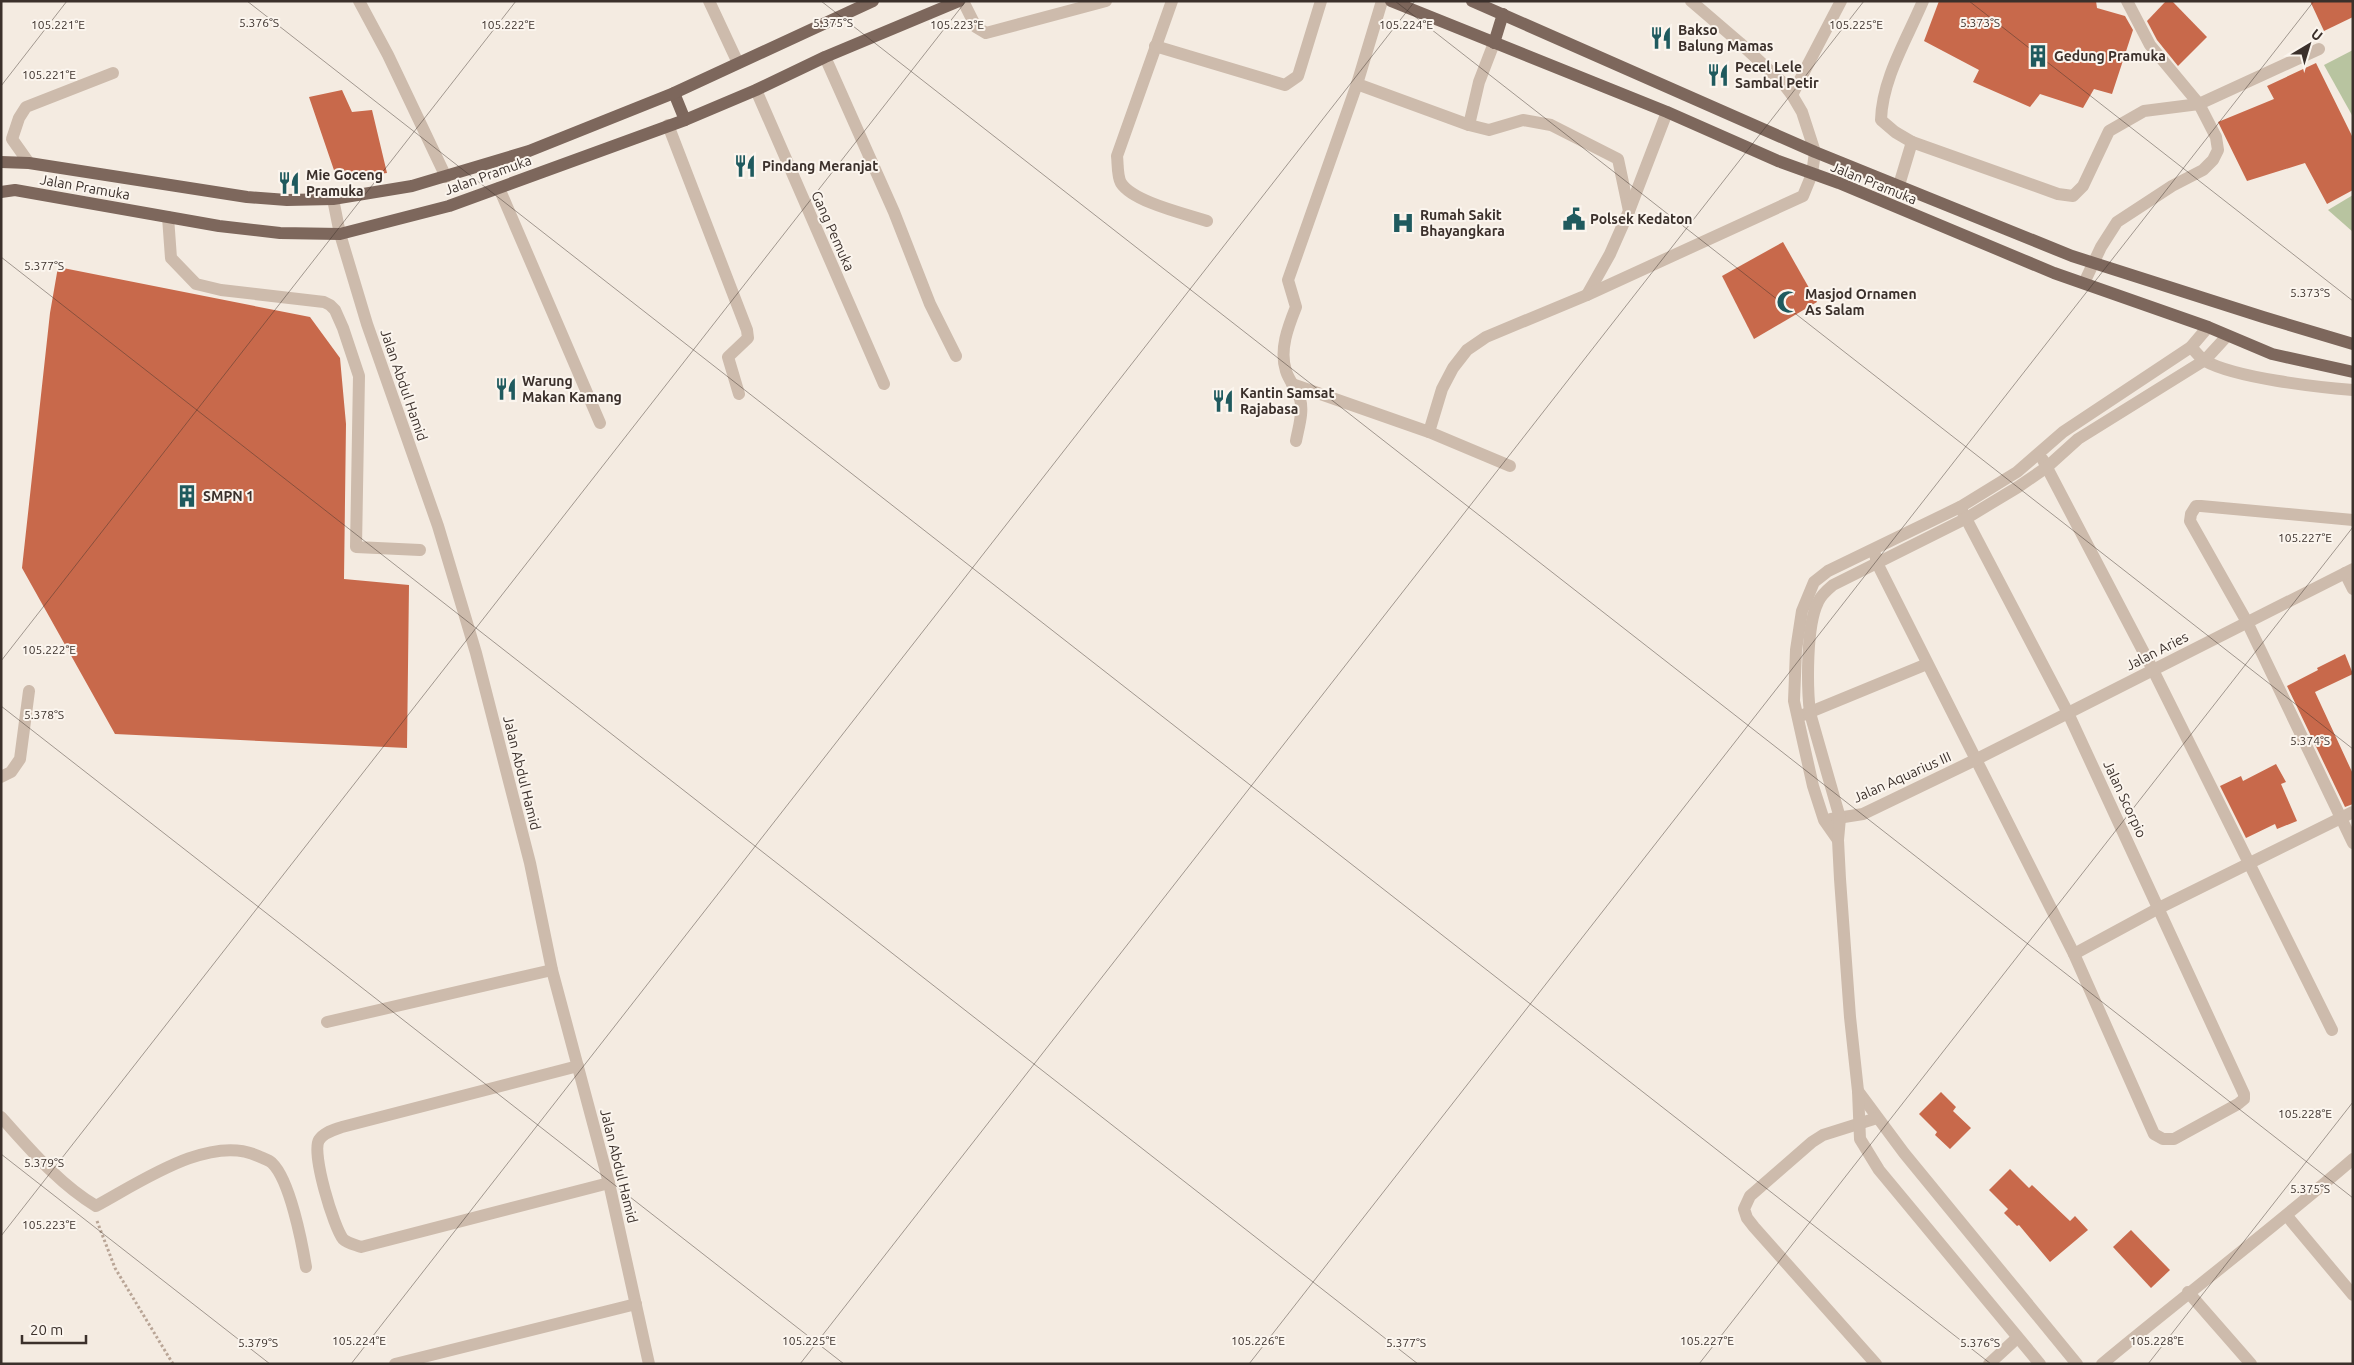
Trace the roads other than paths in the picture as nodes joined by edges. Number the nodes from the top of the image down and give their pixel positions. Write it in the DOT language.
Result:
graph roads {
  1 [pos="359,1"];
  2 [pos="710,1"];
  3 [pos="873,1"];
  4 [pos="958,1"];
  5 [pos="963,1"];
  6 [pos="1106,1"];
  7 [pos="1172,1"];
  8 [pos="1321,1"];
  9 [pos="1382,1"];
  10 [pos="1391,1"];
  11 [pos="1472,1"];
  12 [pos="1690,1"];
  13 [pos="1841,1"];
  14 [pos="1923,1"];
  15 [pos="2127,1"];
  16 [pos="1504,14"];
  17 [pos="1494,42"];
  18 [pos="1155,46"];
  19 [pos="2319,49"];
  20 [pos="825,57"];
  21 [pos="738,63"];
  22 [pos="113,73"];
  23 [pos="1357,84"];
  24 [pos="756,90"];
  25 [pos="674,93"];
  26 [pos="1792,95"];
  27 [pos="2199,104"];
  28 [pos="1667,112"];
  29 [pos="685,120"];
  30 [pos="668,125"];
  31 [pos="1469,125"];
  32 [pos="1912,142"];
  33 [pos="1815,152"];
  34 [pos="1,162"];
  35 [pos="29,163"];
  36 [pos="1812,174"];
  37 [pos="446,177"];
  38 [pos="1899,185"];
  39 [pos="499,188"];
  40 [pos="1,192"];
  41 [pos="333,199"];
  42 [pos="1629,211"];
  43 [pos="168,217"];
  44 [pos="1207,221"];
  45 [pos="340,234"];
  46 [pos="2094,264"];
  47 [pos="2084,283"];
  48 [pos="1587,295"];
  49 [pos="2208,326"];
  50 [pos="2227,336"];
  51 [pos="2353,344"];
  52 [pos="2191,348"];
  53 [pos="956,356"];
  54 [pos="2205,360"];
  55 [pos="2353,372"];
  56 [pos="884,384"];
  57 [pos="1292,384"];
  58 [pos="2353,390"];
  59 [pos="739,394"];
  60 [pos="600,423"];
  61 [pos="1429,432"];
  62 [pos="1296,441"];
  63 [pos="2039,453"];
  64 [pos="1510,466"];
  65 [pos="2047,467"];
  66 [pos="1962,513"];
  67 [pos="2353,520"];
  68 [pos="420,550"];
  69 [pos="1875,556"];
  70 [pos="2349,571"];
  71 [pos="2353,589"];
  72 [pos="2247,622"];
  73 [pos="1928,664"];
  74 [pos="2153,670"];
  75 [pos="29,691"];
  76 [pos="1810,713"];
  77 [pos="2068,713"];
  78 [pos="1797,716"];
  79 [pos="1975,760"];
  80 [pos="1,777"];
  81 [pos="2347,815"];
  82 [pos="1840,818"];
  83 [pos="1824,820"];
  84 [pos="1838,840"];
  85 [pos="2353,843"];
  86 [pos="2249,864"];
  87 [pos="2159,908"];
  88 [pos="2074,954"];
  89 [pos="552,970"];
  90 [pos="326,1022"];
  91 [pos="2332,1030"];
  92 [pos="578,1066"];
  93 [pos="1858,1091"];
  94 [pos="1,1117"];
  95 [pos="1877,1118"];
  96 [pos="1858,1124"];
  97 [pos="2353,1159"];
  98 [pos="609,1183"];
  99 [pos="2287,1216"];
  100 [pos="306,1267"];
  101 [pos="2188,1292"];
  102 [pos="2353,1295"];
  103 [pos="636,1304"];
  104 [pos="2017,1338"];
  105 [pos="395,1364"];
  106 [pos="649,1364"];
  107 [pos="1876,1364"];
  108 [pos="1989,1364"];
  109 [pos="2040,1364"];
  110 [pos="2077,1364"];
  111 [pos="2102,1364"];
  112 [pos="2251,1364"];
  1 -- 37 [label="street"];
  2 -- 21 [label="street"];
  3 -- 21 [label="main road, Jalan Pramuka"];
  4 -- 20 [label="main road, Jalan Pramuka"];
  5 -- 6 [label="street"];
  7 -- 18 [label="street"];
  8 -- 18 [label="street"];
  9 -- 23 [label="street"];
  10 -- 17 [label="main road, Jalan Pramuka"];
  11 -- 16 [label="main road, Jalan Pramuka"];
  12 -- 26 [label="street"];
  13 -- 26 [label="street"];
  14 -- 32 [label="street"];
  15 -- 27 [label="street"];
  16 -- 17 [label="main road"];
  16 -- 33 [label="main road, Jalan Pramuka"];
  17 -- 28 [label="main road, Jalan Pramuka"];
  17 -- 31 [label="street"];
  18 -- 44 [label="street"];
  19 -- 27 [label="street"];
  20 -- 24 [label="main road, Jalan Pramuka"];
  20 -- 53 [label="street"];
  21 -- 25 [label="main road, Jalan Pramuka"];
  22 -- 35 [label="street"];
  23 -- 31 [label="street"];
  23 -- 57 [label="street"];
  24 -- 29 [label="main road, Jalan Pramuka"];
  24 -- 56 [label="street, Gang Pemuka"];
  25 -- 29 [label="main road"];
  25 -- 37 [label="main road, Jalan Pramuka"];
  26 -- 33 [label="street"];
  27 -- 32 [label="street"];
  27 -- 46 [label="street"];
  28 -- 36 [label="main road, Jalan Pramuka"];
  28 -- 42 [label="street"];
  29 -- 30 [label="main road, Jalan Pramuka"];
  30 -- 39 [label="main road, Jalan Pramuka"];
  30 -- 59 [label="street"];
  31 -- 42 [label="street"];
  32 -- 38 [label="street"];
  33 -- 36 [label="street"];
  33 -- 38 [label="main road, Jalan Pramuka"];
  34 -- 35 [label="main road, Jalan Pramuka"];
  35 -- 41 [label="main road, Jalan Pramuka"];
  36 -- 47 [label="main road, Jalan Pramuka"];
  36 -- 48 [label="street"];
  37 -- 41 [label="main road, Jalan Pramuka"];
  38 -- 46 [label="main road, Jalan Pramuka"];
  39 -- 45 [label="main road, Jalan Pramuka"];
  39 -- 60 [label="street"];
  40 -- 43 [label="main road, Jalan Pramuka"];
  41 -- 45 [label="street, Jalan Abdul Hamid"];
  42 -- 48 [label="street"];
  43 -- 45 [label="main road, Jalan Pramuka"];
  43 -- 68 [label="street"];
  45 -- 89 [label="street, Jalan Abdul Hamid"];
  46 -- 47 [label="street"];
  46 -- 51 [label="main road, Jalan Pramuka"];
  47 -- 49 [label="main road, Jalan Pramuka"];
  48 -- 61 [label="street"];
  49 -- 50 [label="main road, Jalan Pramuka"];
  49 -- 52 [label="street"];
  50 -- 54 [label="street"];
  50 -- 55 [label="main road, Jalan Pramuka"];
  52 -- 54 [label="street"];
  52 -- 63 [label="street"];
  54 -- 58 [label="street"];
  54 -- 65 [label="street"];
  57 -- 61 [label="street"];
  57 -- 62 [label="street"];
  61 -- 64 [label="street"];
  63 -- 65 [label="street"];
  63 -- 66 [label="street"];
  65 -- 66 [label="street"];
  65 -- 74 [label="street"];
  66 -- 69 [label="street"];
  66 -- 77 [label="street, Jalan Scorpio"];
  67 -- 72 [label="street"];
  69 -- 73 [label="street"];
  69 -- 76 [label="street"];
  69 -- 78 [label="street"];
  70 -- 71 [label="street"];
  70 -- 72 [label="street, Jalan Aries"];
  72 -- 74 [label="street, Jalan Aries"];
  72 -- 81 [label="street"];
  73 -- 76 [label="street"];
  73 -- 79 [label="street"];
  74 -- 77 [label="street, Jalan Aries"];
  74 -- 86 [label="street"];
  75 -- 80 [label="street"];
  76 -- 78 [label="street"];
  76 -- 82 [label="street"];
  77 -- 79 [label="street, Jalan Aries"];
  77 -- 87 [label="street, Jalan Scorpio"];
  78 -- 83 [label="street"];
  79 -- 82 [label="street, Jalan Aquarius III"];
  79 -- 88 [label="street"];
  81 -- 85 [label="street"];
  81 -- 86 [label="street"];
  82 -- 83 [label="street"];
  82 -- 84 [label="street"];
  83 -- 84 [label="street"];
  84 -- 93 [label="street"];
  86 -- 87 [label="street"];
  86 -- 91 [label="street"];
  87 -- 88 [label="street"];
  87 -- 88 [label="street, Jalan Scorpio"];
  89 -- 90 [label="street"];
  89 -- 92 [label="street, Jalan Abdul Hamid"];
  92 -- 98 [label="street, Jalan Abdul Hamid"];
  92 -- 98 [label="street"];
  93 -- 95 [label="street"];
  93 -- 96 [label="street"];
  94 -- 100 [label="street"];
  95 -- 96 [label="street"];
  95 -- 110 [label="street"];
  96 -- 104 [label="street"];
  96 -- 107 [label="street"];
  97 -- 99 [label="street"];
  98 -- 103 [label="street, Jalan Abdul Hamid"];
  99 -- 101 [label="street"];
  99 -- 102 [label="street"];
  101 -- 111 [label="street"];
  101 -- 112 [label="street"];
  103 -- 105 [label="street"];
  103 -- 106 [label="street, Jalan Abdul Hamid"];
  104 -- 108 [label="street"];
  104 -- 109 [label="street"];
}
